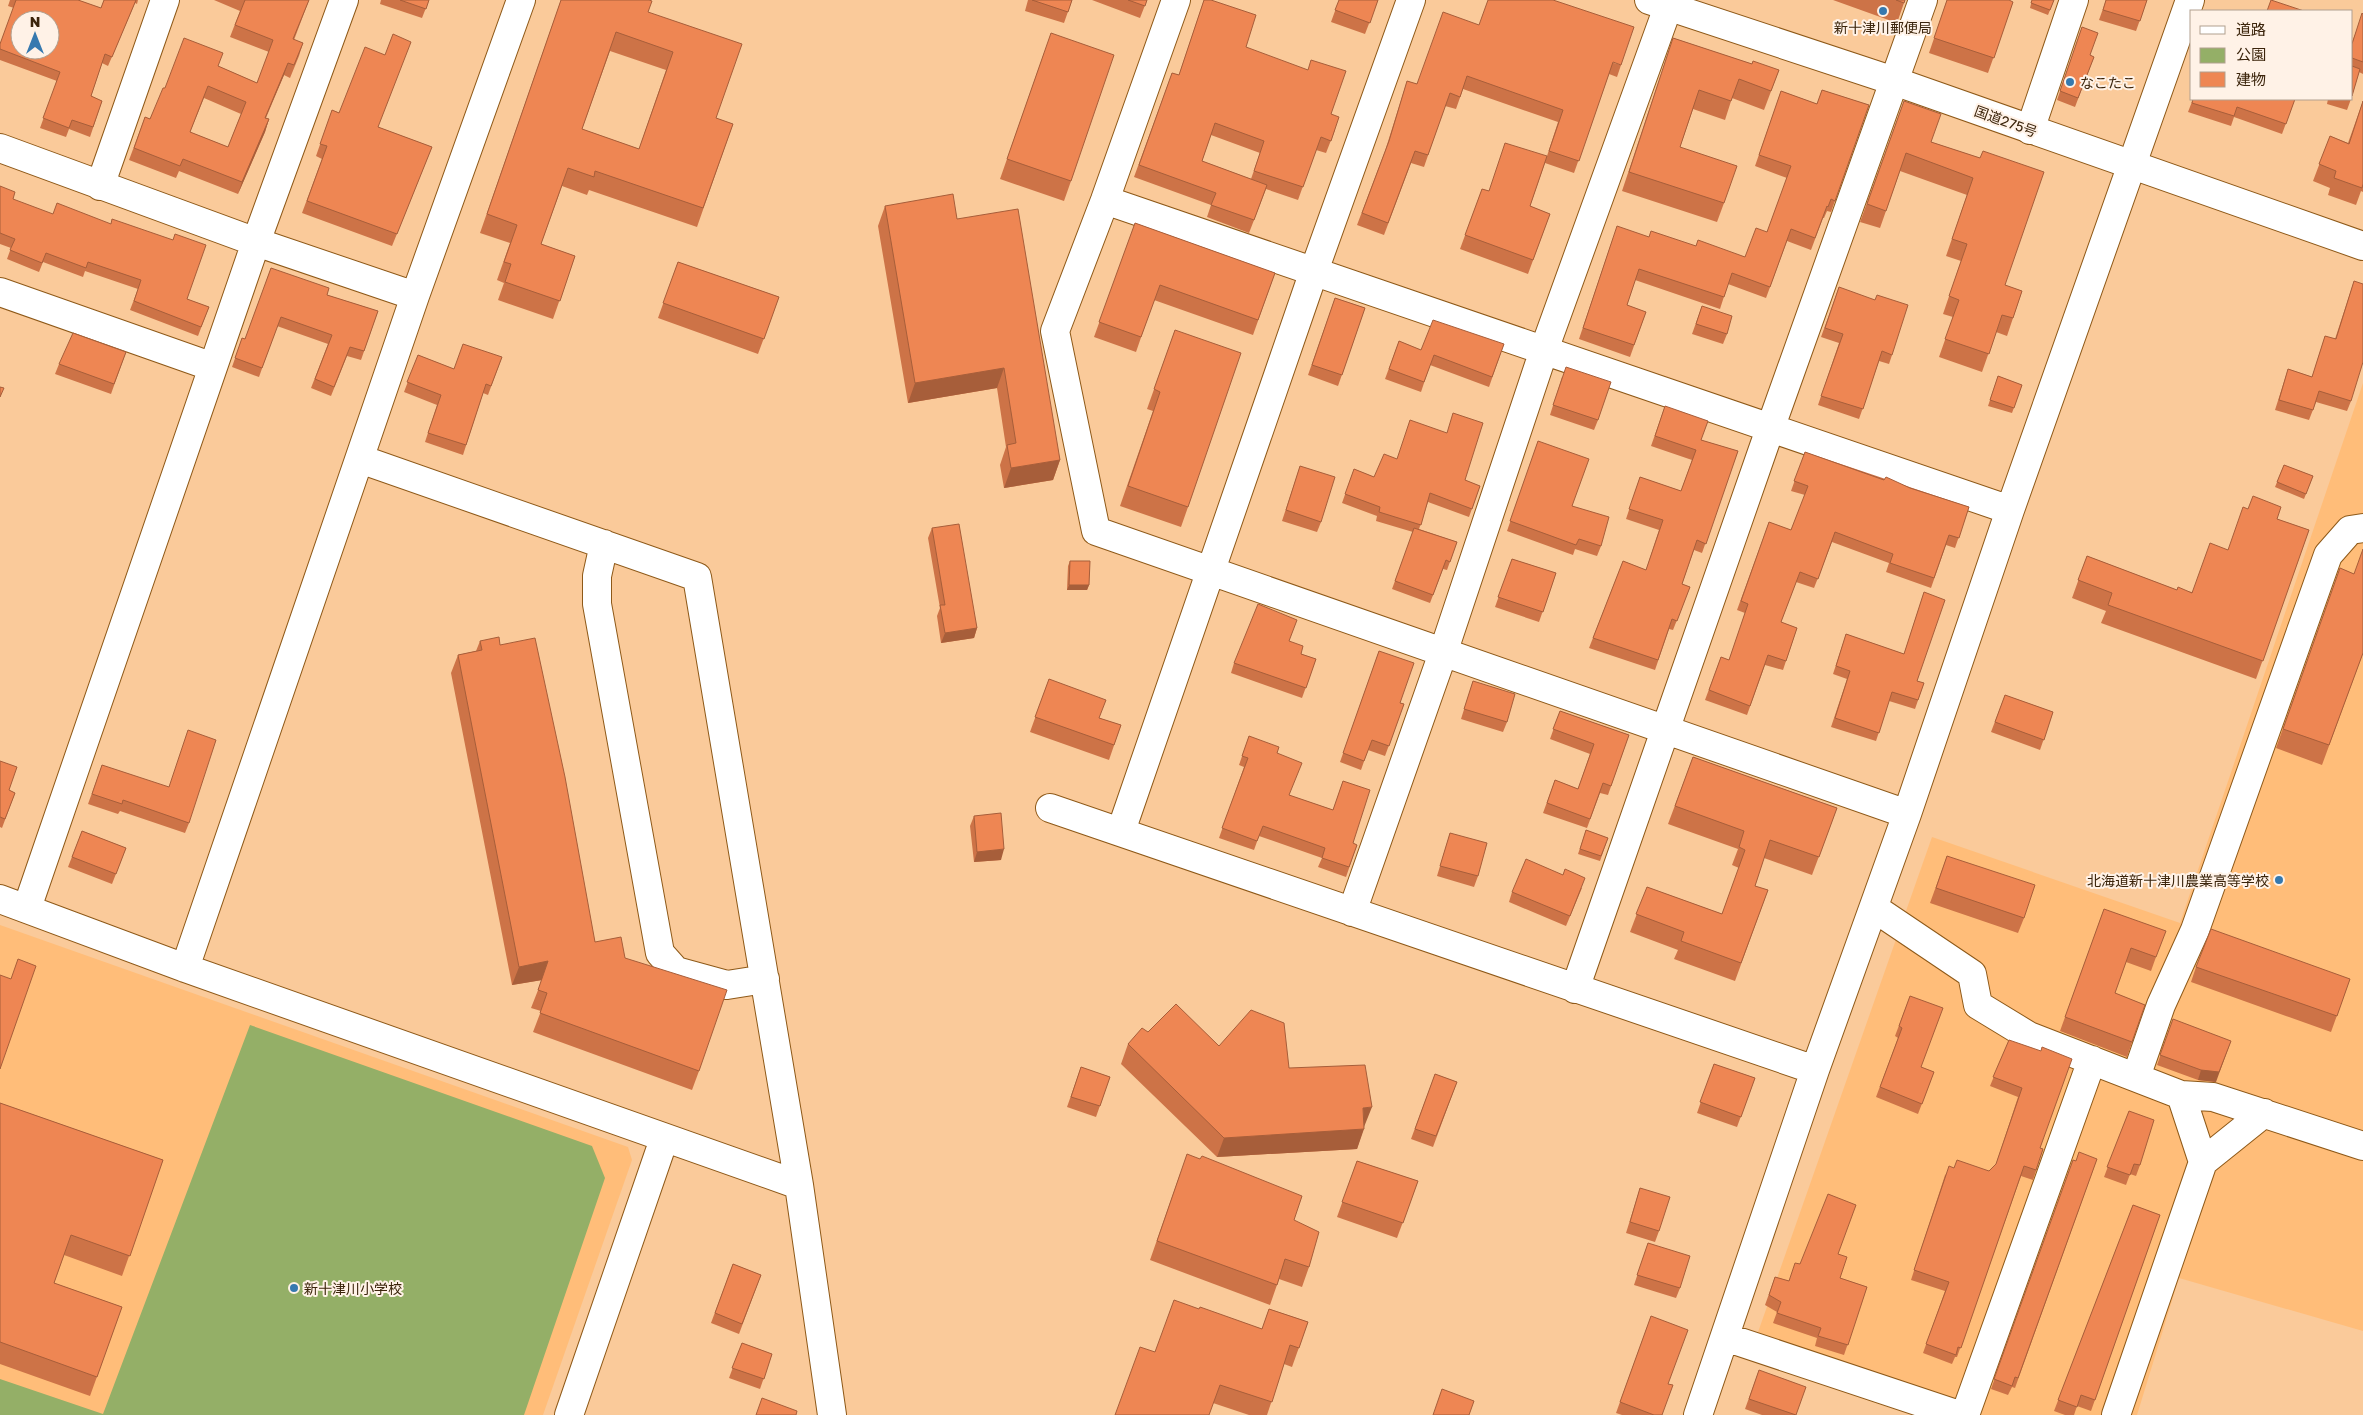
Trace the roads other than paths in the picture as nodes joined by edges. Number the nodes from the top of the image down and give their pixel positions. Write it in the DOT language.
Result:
graph roads {
  1 [pos="165,0"];
  2 [pos="344,0"];
  3 [pos="521,0"];
  4 [pos="1176,0"];
  5 [pos="1411,0"];
  6 [pos="1923,0"];
  7 [pos="2074,0"];
  8 [pos="2190,0"];
  9 [pos="1658,3"];
  10 [pos="1894,81"];
  11 [pos="2030,130"];
  12 [pos="0,148"];
  13 [pos="2130,165"];
  14 [pos="100,186"];
  15 [pos="1105,200"];
  16 [pos="256,242"];
  17 [pos="2363,246"];
  18 [pos="1314,271"];
  19 [pos="0,292"];
  20 [pos="415,296"];
  21 [pos="1544,350"];
  22 [pos="213,367"];
  23 [pos="1770,429"];
  24 [pos="360,459"];
  25 [pos="2010,510"];
  26 [pos="2363,528"];
  27 [pos="604,544"];
  28 [pos="1210,571"];
  29 [pos="1444,653"];
  30 [pos="1666,730"];
  31 [pos="1050,808"];
  32 [pos="1907,814"];
  33 [pos="1121,830"];
  34 [pos="0,899"];
  35 [pos="27,908"];
  36 [pos="1874,908"];
  37 [pos="1352,912"];
  38 [pos="185,968"];
  39 [pos="765,979"];
  40 [pos="1575,989"];
  41 [pos="2092,1060"];
  42 [pos="1815,1070"];
  43 [pos="2136,1077"];
  44 [pos="2181,1095"];
  45 [pos="2264,1113"];
  46 [pos="664,1139"];
  47 [pos="2363,1146"];
  48 [pos="2203,1162"];
  49 [pos="799,1186"];
  50 [pos="1725,1336"];
  51 [pos="569,1415"];
  52 [pos="832,1415"];
  53 [pos="1698,1415"];
  54 [pos="1959,1415"];
  55 [pos="1965,1415"];
  56 [pos="2116,1415"];
  1 -- 14 [label="main road"];
  2 -- 16 [label="main road"];
  3 -- 20 [label="main road"];
  4 -- 15 [label="main road"];
  5 -- 18 [label="main road"];
  6 -- 10 [label="main road"];
  7 -- 11 [label="main road"];
  8 -- 13 [label="main road"];
  9 -- 10 [label="main road, 国道275号"];
  9 -- 21 [label="main road"];
  10 -- 11 [label="main road, 国道275号"];
  10 -- 23 [label="main road"];
  11 -- 13 [label="main road, 国道275号"];
  12 -- 14 [label="main road"];
  13 -- 17 [label="main road, 国道275号"];
  13 -- 25 [label="main road"];
  14 -- 16 [label="main road"];
  15 -- 18 [label="main road"];
  15 -- 28 [label="main road"];
  16 -- 20 [label="main road"];
  16 -- 22 [label="main road"];
  18 -- 21 [label="main road"];
  18 -- 28 [label="main road"];
  19 -- 22 [label="main road"];
  20 -- 24 [label="main road"];
  21 -- 23 [label="main road"];
  21 -- 29 [label="main road"];
  22 -- 35 [label="main road"];
  23 -- 25 [label="main road"];
  23 -- 30 [label="main road"];
  24 -- 27 [label="main road"];
  24 -- 38 [label="main road"];
  25 -- 32 [label="main road"];
  26 -- 43 [label="main road"];
  27 -- 39 [label="main road"];
  27 -- 39 [label="main road"];
  28 -- 29 [label="main road"];
  28 -- 33 [label="main road"];
  29 -- 30 [label="main road"];
  29 -- 37 [label="main road"];
  30 -- 32 [label="main road"];
  30 -- 40 [label="main road"];
  31 -- 33 [label="main road"];
  32 -- 36 [label="main road"];
  33 -- 37 [label="main road"];
  34 -- 35 [label="main road"];
  35 -- 38 [label="main road"];
  36 -- 41 [label="main road"];
  36 -- 42 [label="main road"];
  37 -- 40 [label="main road"];
  38 -- 46 [label="main road"];
  39 -- 49 [label="main road"];
  40 -- 42 [label="main road"];
  41 -- 43 [label="main road"];
  41 -- 55 [label="main road"];
  42 -- 50 [label="main road"];
  43 -- 44 [label="main road"];
  44 -- 45 [label="main road"];
  44 -- 48 [label="main road"];
  45 -- 47 [label="main road"];
  45 -- 48 [label="main road"];
  46 -- 49 [label="main road"];
  46 -- 51 [label="main road"];
  48 -- 56 [label="main road"];
  49 -- 52 [label="main road"];
  50 -- 53 [label="main road"];
  50 -- 54 [label="main road"];
}
